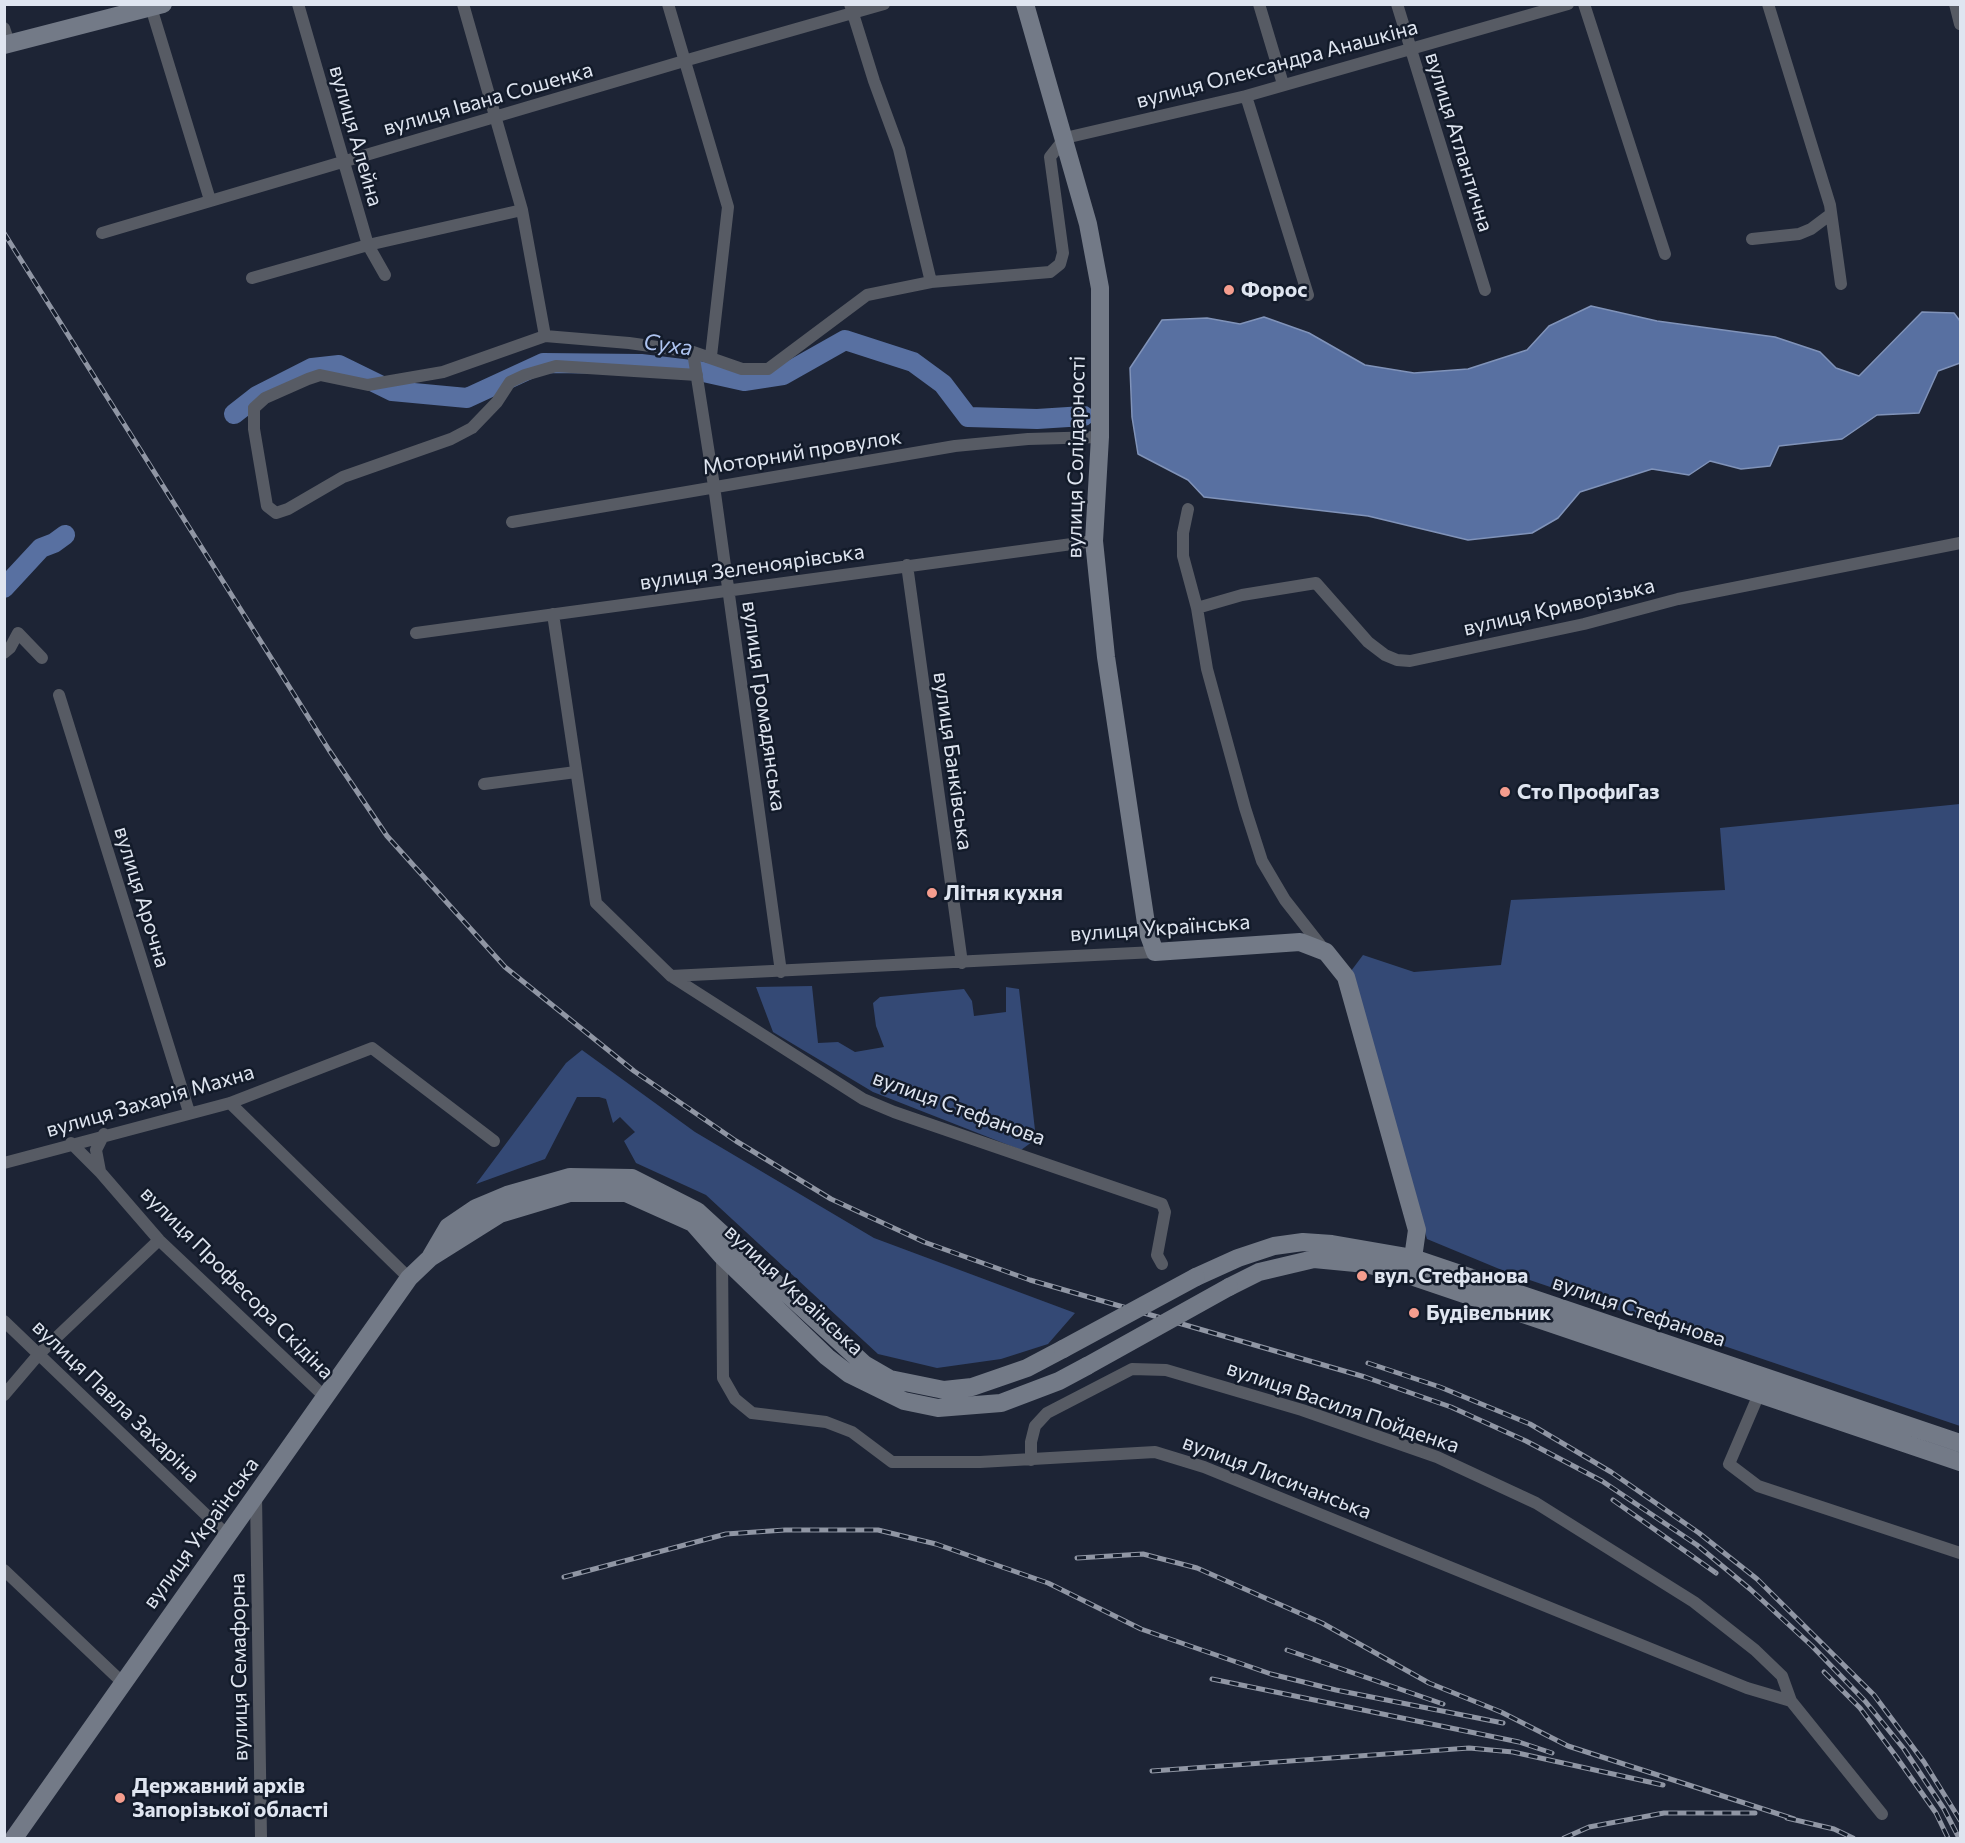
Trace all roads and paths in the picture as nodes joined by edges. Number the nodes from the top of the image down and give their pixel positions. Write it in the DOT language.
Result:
graph roads {
  1 [pos="298,4"];
  2 [pos="463,4"];
  3 [pos="668,4"];
  4 [pos="884,4"];
  5 [pos="1025,4"];
  6 [pos="1259,4"];
  7 [pos="1397,4"];
  8 [pos="1568,4"];
  9 [pos="1584,4"];
  10 [pos="1768,4"];
  11 [pos="1955,4"];
  12 [pos="155,6"];
  13 [pos="851,9"];
  14 [pos="1960,24"];
  15 [pos="6,39"];
  16 [pos="1410,50"];
  17 [pos="684,60"];
  18 [pos="1283,84"];
  19 [pos="1246,96"];
  20 [pos="495,118"];
  21 [pos="1065,138"];
  22 [pos="342,161"];
  23 [pos="210,200"];
  24 [pos="522,210"];
  25 [pos="1831,214"];
  26 [pos="102,232"];
  27 [pos="1752,239"];
  28 [pos="368,245"];
  29 [pos="1665,254"];
  30 [pos="385,275"];
  31 [pos="252,278"];
  32 [pos="931,282"];
  33 [pos="1841,284"];
  34 [pos="1485,290"];
  35 [pos="1308,295"];
  36 [pos="545,336"];
  37 [pos="693,355"];
  38 [pos="711,356"];
  39 [pos="697,375"];
  40 [pos="1100,437"];
  41 [pos="714,486"];
  42 [pos="1188,509"];
  43 [pos="512,522"];
  44 [pos="1094,541"];
  45 [pos="1960,543"];
  46 [pos="907,565"];
  47 [pos="729,590"];
  48 [pos="1197,608"];
  49 [pos="553,614"];
  50 [pos="416,633"];
  51 [pos="4,652"];
  52 [pos="42,658"];
  53 [pos="59,695"];
  54 [pos="576,772"];
  55 [pos="484,784"];
  56 [pos="1155,952"];
  57 [pos="1326,952"];
  58 [pos="962,963"];
  59 [pos="781,972"];
  60 [pos="671,976"];
  61 [pos="230,1103"];
  62 [pos="189,1112"];
  63 [pos="104,1134"];
  64 [pos="494,1141"];
  65 [pos="71,1143"];
  66 [pos="4,1163"];
  67 [pos="101,1173"];
  68 [pos="159,1240"];
  69 [pos="722,1256"];
  70 [pos="430,1258"];
  71 [pos="1162,1264"];
  72 [pos="1408,1265"];
  73 [pos="1196,1277"];
  74 [pos="409,1278"];
  75 [pos="1229,1287"];
  76 [pos="4,1321"];
  77 [pos="39,1354"];
  78 [pos="1760,1394"];
  79 [pos="4,1395"];
  80 [pos="325,1397"];
  81 [pos="1960,1443"];
  82 [pos="1031,1460"];
  83 [pos="1960,1462"];
  84 [pos="256,1494"];
  85 [pos="226,1534"];
  86 [pos="1960,1553"];
  87 [pos="4,1570"];
  88 [pos="122,1682"];
  89 [pos="1791,1701"];
  90 [pos="1882,1814"];
  91 [pos="14,1836"];
  92 [pos="261,1839"];
  1 -- 22 [label="street, вулиця Алейна"];
  2 -- 20 [label="street"];
  3 -- 17 [label="street"];
  4 -- 13 [label="street, вулиця Івана Сошенка"];
  5 -- 21 [label="main road, вулиця Солідарності"];
  6 -- 18 [label="street"];
  7 -- 16 [label="street, вулиця Атлантична"];
  8 -- 16 [label="street, вулиця Олександра Анашкіна"];
  9 -- 29 [label="street"];
  10 -- 25 [label="street"];
  11 -- 14 [label="street"];
  12 -- 15 [label="main road"];
  12 -- 23 [label="street"];
  13 -- 17 [label="street, вулиця Івана Сошенка"];
  13 -- 32 [label="street"];
  16 -- 18 [label="street, вулиця Олександра Анашкіна"];
  16 -- 34 [label="street, вулиця Атлантична"];
  17 -- 20 [label="street, вулиця Івана Сошенка"];
  17 -- 38 [label="street"];
  18 -- 19 [label="street, вулиця Олександра Анашкіна"];
  19 -- 21 [label="street, вулиця Олександра Анашкіна"];
  19 -- 35 [label="street"];
  20 -- 22 [label="street, вулиця Івана Сошенка"];
  20 -- 24 [label="street"];
  21 -- 32 [label="street"];
  21 -- 40 [label="main road, вулиця Солідарності"];
  22 -- 23 [label="street, вулиця Івана Сошенка"];
  22 -- 28 [label="street, вулиця Алейна"];
  23 -- 26 [label="street, вулиця Івана Сошенка"];
  24 -- 28 [label="street"];
  24 -- 36 [label="street"];
  25 -- 27 [label="street"];
  25 -- 33 [label="street"];
  28 -- 30 [label="street, вулиця Алейна"];
  28 -- 31 [label="street"];
  32 -- 38 [label="street"];
  36 -- 37 [label="street"];
  36 -- 39 [label="street"];
  37 -- 38 [label="street"];
  37 -- 39 [label="street, вулиця Громадянська"];
  39 -- 41 [label="street, вулиця Громадянська"];
  40 -- 41 [label="street, Моторний провулок"];
  40 -- 44 [label="main road, вулиця Солідарності"];
  41 -- 43 [label="street, Моторний провулок"];
  41 -- 47 [label="street, вулиця Громадянська"];
  42 -- 48 [label="street"];
  44 -- 46 [label="street, вулиця Зеленоярівська"];
  44 -- 56 [label="main road, вулиця Солідарності"];
  45 -- 48 [label="street, вулиця Криворізька"];
  46 -- 47 [label="street, вулиця Зеленоярівська"];
  46 -- 58 [label="street, вулиця Банківська"];
  47 -- 49 [label="street, вулиця Зеленоярівська"];
  47 -- 59 [label="street, вулиця Громадянська"];
  48 -- 57 [label="street"];
  49 -- 50 [label="street, вулиця Зеленоярівська"];
  49 -- 54 [label="street"];
  51 -- 52 [label="street"];
  53 -- 62 [label="street, вулиця Арочна"];
  54 -- 55 [label="street"];
  54 -- 60 [label="street"];
  56 -- 57 [label="main road, вулиця Українська"];
  56 -- 58 [label="street, вулиця Українська"];
  57 -- 72 [label="main road"];
  58 -- 59 [label="street, вулиця Українська"];
  59 -- 60 [label="street, вулиця Українська"];
  60 -- 71 [label="street, вулиця Стефанова"];
  61 -- 62 [label="street, вулиця Захарія Махна"];
  61 -- 64 [label="street, вулиця Захарія Махна"];
  61 -- 74 [label="street"];
  62 -- 63 [label="street, вулиця Захарія Махна"];
  63 -- 65 [label="street, вулиця Захарія Махна"];
  63 -- 67 [label="street"];
  65 -- 66 [label="street, вулиця Захарія Махна"];
  65 -- 67 [label="street, вулиця Професора Скідіна"];
  67 -- 68 [label="street, вулиця Професора Скідіна"];
  68 -- 77 [label="street"];
  68 -- 80 [label="street, вулиця Професора Скідіна"];
  69 -- 70 [label="main road, вулиця Українська"];
  69 -- 75 [label="main road, вулиця Українська, bridge"];
  69 -- 82 [label="street, вулиця Лисичанська"];
  70 -- 73 [label="main road, вулиця Українська, bridge"];
  70 -- 74 [label="main road, вулиця Українська"];
  72 -- 73 [label="main road, вулиця Стефанова"];
  72 -- 75 [label="main road, вулиця Стефанова"];
  72 -- 78 [label="main road, вулиця Стефанова"];
  72 -- 81 [label="main road, вулиця Стефанова"];
  74 -- 80 [label="main road, вулиця Українська"];
  76 -- 77 [label="street, вулиця Павла Захаріна"];
  77 -- 79 [label="street"];
  77 -- 85 [label="street, вулиця Павла Захаріна"];
  78 -- 83 [label="main road, вулиця Стефанова"];
  78 -- 86 [label="street"];
  80 -- 84 [label="main road, вулиця Українська"];
  82 -- 89 [label="street, вулиця Лисичанська"];
  82 -- 89 [label="street, вулиця Василя Пойденка"];
  84 -- 85 [label="main road, вулиця Українська"];
  84 -- 92 [label="street, вулиця Семафорна"];
  85 -- 88 [label="main road, вулиця Українська"];
  87 -- 88 [label="street"];
  88 -- 91 [label="main road, вулиця Українська"];
  89 -- 90 [label="street"];
}
